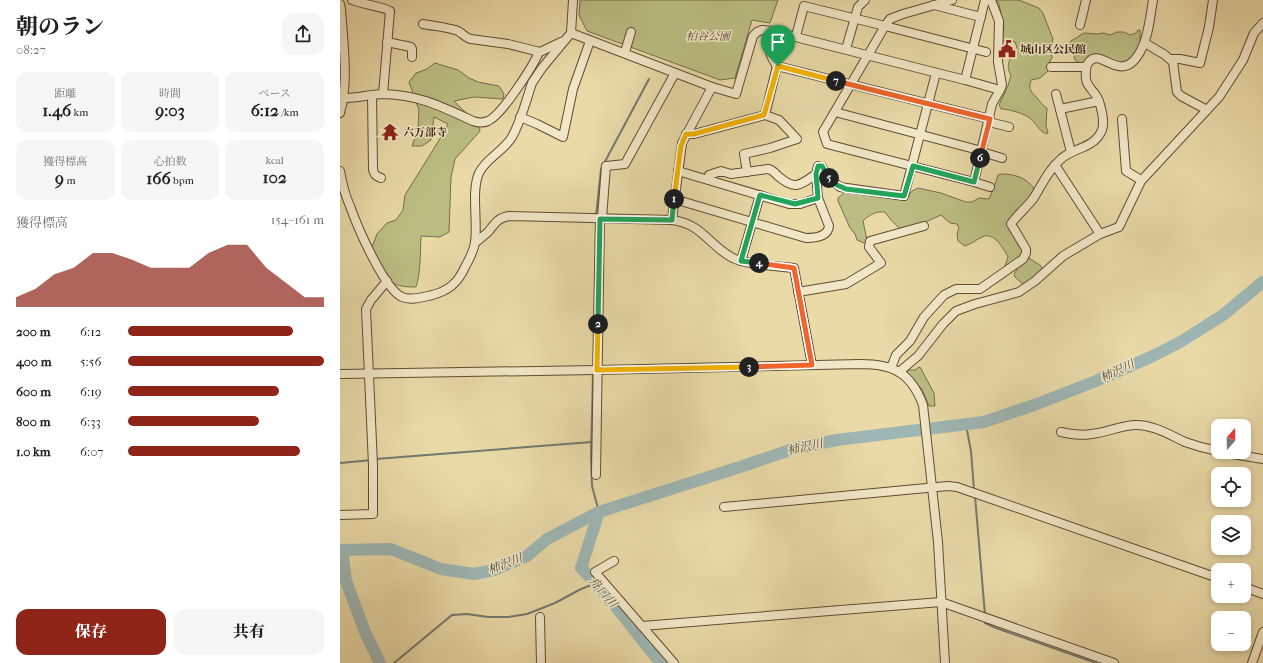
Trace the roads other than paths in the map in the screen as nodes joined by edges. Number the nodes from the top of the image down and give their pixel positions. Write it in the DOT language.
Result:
graph roads {
  1 [pos="352,0"];
  2 [pos="573,0"];
  3 [pos="865,0"];
  4 [pos="952,0"];
  5 [pos="985,0"];
  6 [pos="991,0"];
  7 [pos="1086,0"];
  8 [pos="1153,0"];
  9 [pos="1213,0"];
  10 [pos="806,3"];
  11 [pos="340,4"];
  12 [pos="933,5"];
  13 [pos="854,17"];
  14 [pos="981,18"];
  15 [pos="1263,23"];
  16 [pos="423,24"];
  17 [pos="1080,25"];
  18 [pos="885,26"];
  19 [pos="772,31"];
  20 [pos="630,32"];
  21 [pos="571,33"];
  22 [pos="796,36"];
  23 [pos="563,41"];
  24 [pos="590,41"];
  25 [pos="386,42"];
  26 [pos="1145,43"];
  27 [pos="974,48"];
  28 [pos="846,49"];
  29 [pos="539,52"];
  30 [pos="625,52"];
  31 [pos="986,52"];
  32 [pos="868,55"];
  33 [pos="412,58"];
  34 [pos="1170,59"];
  35 [pos="778,66"];
  36 [pos="1051,67"];
  37 [pos="1086,67"];
  38 [pos="675,73"];
  39 [pos="936,73"];
  40 [pos="965,80"];
  41 [pos="851,85"];
  42 [pos="712,86"];
  43 [pos="1000,90"];
  44 [pos="384,94"];
  45 [pos="1056,94"];
  46 [pos="372,95"];
  47 [pos="344,98"];
  48 [pos="1099,101"];
  49 [pos="928,103"];
  50 [pos="1060,109"];
  51 [pos="1207,110"];
  52 [pos="835,112"];
  53 [pos="340,113"];
  54 [pos="764,115"];
  55 [pos="520,117"];
  56 [pos="1122,119"];
  57 [pos="989,120"];
  58 [pos="1009,127"];
  59 [pos="686,134"];
  60 [pos="920,134"];
  61 [pos="982,152"];
  62 [pos="1071,152"];
  63 [pos="1002,158"];
  64 [pos="1054,165"];
  65 [pos="913,166"];
  66 [pos="340,171"];
  67 [pos="678,171"];
  68 [pos="747,172"];
  69 [pos="816,174"];
  70 [pos="381,178"];
  71 [pos="709,180"];
  72 [pos="1142,180"];
  73 [pos="974,182"];
  74 [pos="990,187"];
  75 [pos="760,195"];
  76 [pos="818,198"];
  77 [pos="674,199"];
  78 [pos="601,219"];
  79 [pos="672,220"];
  80 [pos="752,222"];
  81 [pos="924,226"];
  82 [pos="1100,234"];
  83 [pos="475,243"];
  84 [pos="741,261"];
  85 [pos="387,281"];
  86 [pos="798,292"];
  87 [pos="812,365"];
  88 [pos="891,368"];
  89 [pos="597,370"];
  90 [pos="899,372"];
  91 [pos="340,374"];
  92 [pos="370,374"];
  93 [pos="1061,432"];
  94 [pos="1211,450"];
  95 [pos="1251,457"];
  96 [pos="1263,459"];
  97 [pos="596,475"];
  98 [pos="933,488"];
  99 [pos="724,507"];
  100 [pos="340,515"];
  101 [pos="614,561"];
  102 [pos="1211,576"];
  103 [pos="1251,590"];
  104 [pos="1263,594"];
  105 [pos="941,602"];
  106 [pos="540,617"];
  107 [pos="642,626"];
  108 [pos="1263,632"];
  109 [pos="541,663"];
  110 [pos="674,663"];
  111 [pos="945,663"];
  112 [pos="1114,663"];
  113 [pos="1252,663"];
  1 -- 25 [label="street"];
  2 -- 21 [label="street"];
  3 -- 13 [label="street"];
  4 -- 12 [label="street"];
  5 -- 14 [label="street"];
  6 -- 43 [label="street"];
  7 -- 17 [label="street"];
  8 -- 26 [label="street"];
  9 -- 34 [label="street"];
  10 -- 13 [label="street"];
  10 -- 22 [label="street"];
  11 -- 47 [label="street"];
  12 -- 14 [label="street"];
  12 -- 18 [label="street"];
  13 -- 18 [label="street"];
  13 -- 28 [label="street"];
  14 -- 27 [label="street"];
  15 -- 51 [label="street"];
  16 -- 29 [label="street"];
  18 -- 27 [label="street"];
  18 -- 32 [label="street"];
  19 -- 22 [label="street"];
  19 -- 35 [label="street"];
  19 -- 42 [label="street"];
  20 -- 30 [label="street"];
  21 -- 23 [label="street"];
  21 -- 24 [label="street"];
  22 -- 28 [label="street"];
  23 -- 29 [label="street"];
  23 -- 55 [label="street"];
  24 -- 30 [label="street"];
  24 -- 55 [label="street"];
  25 -- 33 [label="street"];
  25 -- 44 [label="street"];
  26 -- 34 [label="street"];
  26 -- 37 [label="street"];
  27 -- 31 [label="street"];
  27 -- 40 [label="street"];
  28 -- 32 [label="street"];
  29 -- 44 [label="street"];
  30 -- 38 [label="street"];
  32 -- 39 [label="street"];
  32 -- 41 [label="street"];
  34 -- 51 [label="street"];
  35 -- 41 [label="street"];
  35 -- 54 [label="street"];
  36 -- 37 [label="street"];
  37 -- 48 [label="street"];
  38 -- 42 [label="street"];
  38 -- 78 [label="street"];
  39 -- 40 [label="street"];
  39 -- 49 [label="street"];
  40 -- 43 [label="street"];
  41 -- 49 [label="street"];
  41 -- 52 [label="street"];
  42 -- 59 [label="street"];
  43 -- 57 [label="street"];
  44 -- 46 [label="street"];
  45 -- 50 [label="street"];
  46 -- 47 [label="street"];
  46 -- 70 [label="street"];
  47 -- 53 [label="street"];
  48 -- 50 [label="street"];
  48 -- 62 [label="street"];
  49 -- 57 [label="street"];
  49 -- 60 [label="street"];
  50 -- 62 [label="street"];
  51 -- 72 [label="street"];
  52 -- 60 [label="street"];
  52 -- 65 [label="street"];
  54 -- 59 [label="street"];
  54 -- 68 [label="street"];
  55 -- 83 [label="street"];
  56 -- 72 [label="street"];
  57 -- 58 [label="street"];
  57 -- 61 [label="street"];
  59 -- 67 [label="street"];
  60 -- 61 [label="street"];
  60 -- 65 [label="street"];
  61 -- 63 [label="street"];
  61 -- 73 [label="street"];
  62 -- 64 [label="street"];
  64 -- 82 [label="street"];
  64 -- 88 [label="street"];
  65 -- 69 [label="street"];
  65 -- 73 [label="street"];
  66 -- 85 [label="street"];
  67 -- 71 [label="street"];
  67 -- 77 [label="street"];
  68 -- 69 [label="street"];
  68 -- 71 [label="street"];
  69 -- 76 [label="street"];
  71 -- 75 [label="street"];
  72 -- 82 [label="street"];
  73 -- 74 [label="street"];
  75 -- 76 [label="street"];
  75 -- 80 [label="street"];
  76 -- 80 [label="street"];
  77 -- 79 [label="street"];
  77 -- 80 [label="street"];
  78 -- 79 [label="street"];
  78 -- 83 [label="street"];
  78 -- 89 [label="street"];
  79 -- 84 [label="street"];
  80 -- 84 [label="street"];
  81 -- 86 [label="street"];
  82 -- 90 [label="street"];
  83 -- 85 [label="street"];
  84 -- 86 [label="street"];
  85 -- 92 [label="street"];
  86 -- 87 [label="street"];
  87 -- 88 [label="street"];
  87 -- 89 [label="street"];
  88 -- 90 [label="street"];
  89 -- 92 [label="street"];
  89 -- 97 [label="street"];
  90 -- 98 [label="street"];
  91 -- 92 [label="street"];
  92 -- 100 [label="street"];
  93 -- 94 [label="street"];
  95 -- 96 [label="street"];
  98 -- 99 [label="street"];
  98 -- 102 [label="street"];
  98 -- 105 [label="street"];
  101 -- 107 [label="street"];
  103 -- 104 [label="street"];
  105 -- 107 [label="street"];
  105 -- 111 [label="street"];
  105 -- 112 [label="street"];
  106 -- 109 [label="street"];
  107 -- 110 [label="street"];
  108 -- 113 [label="street"];
}
